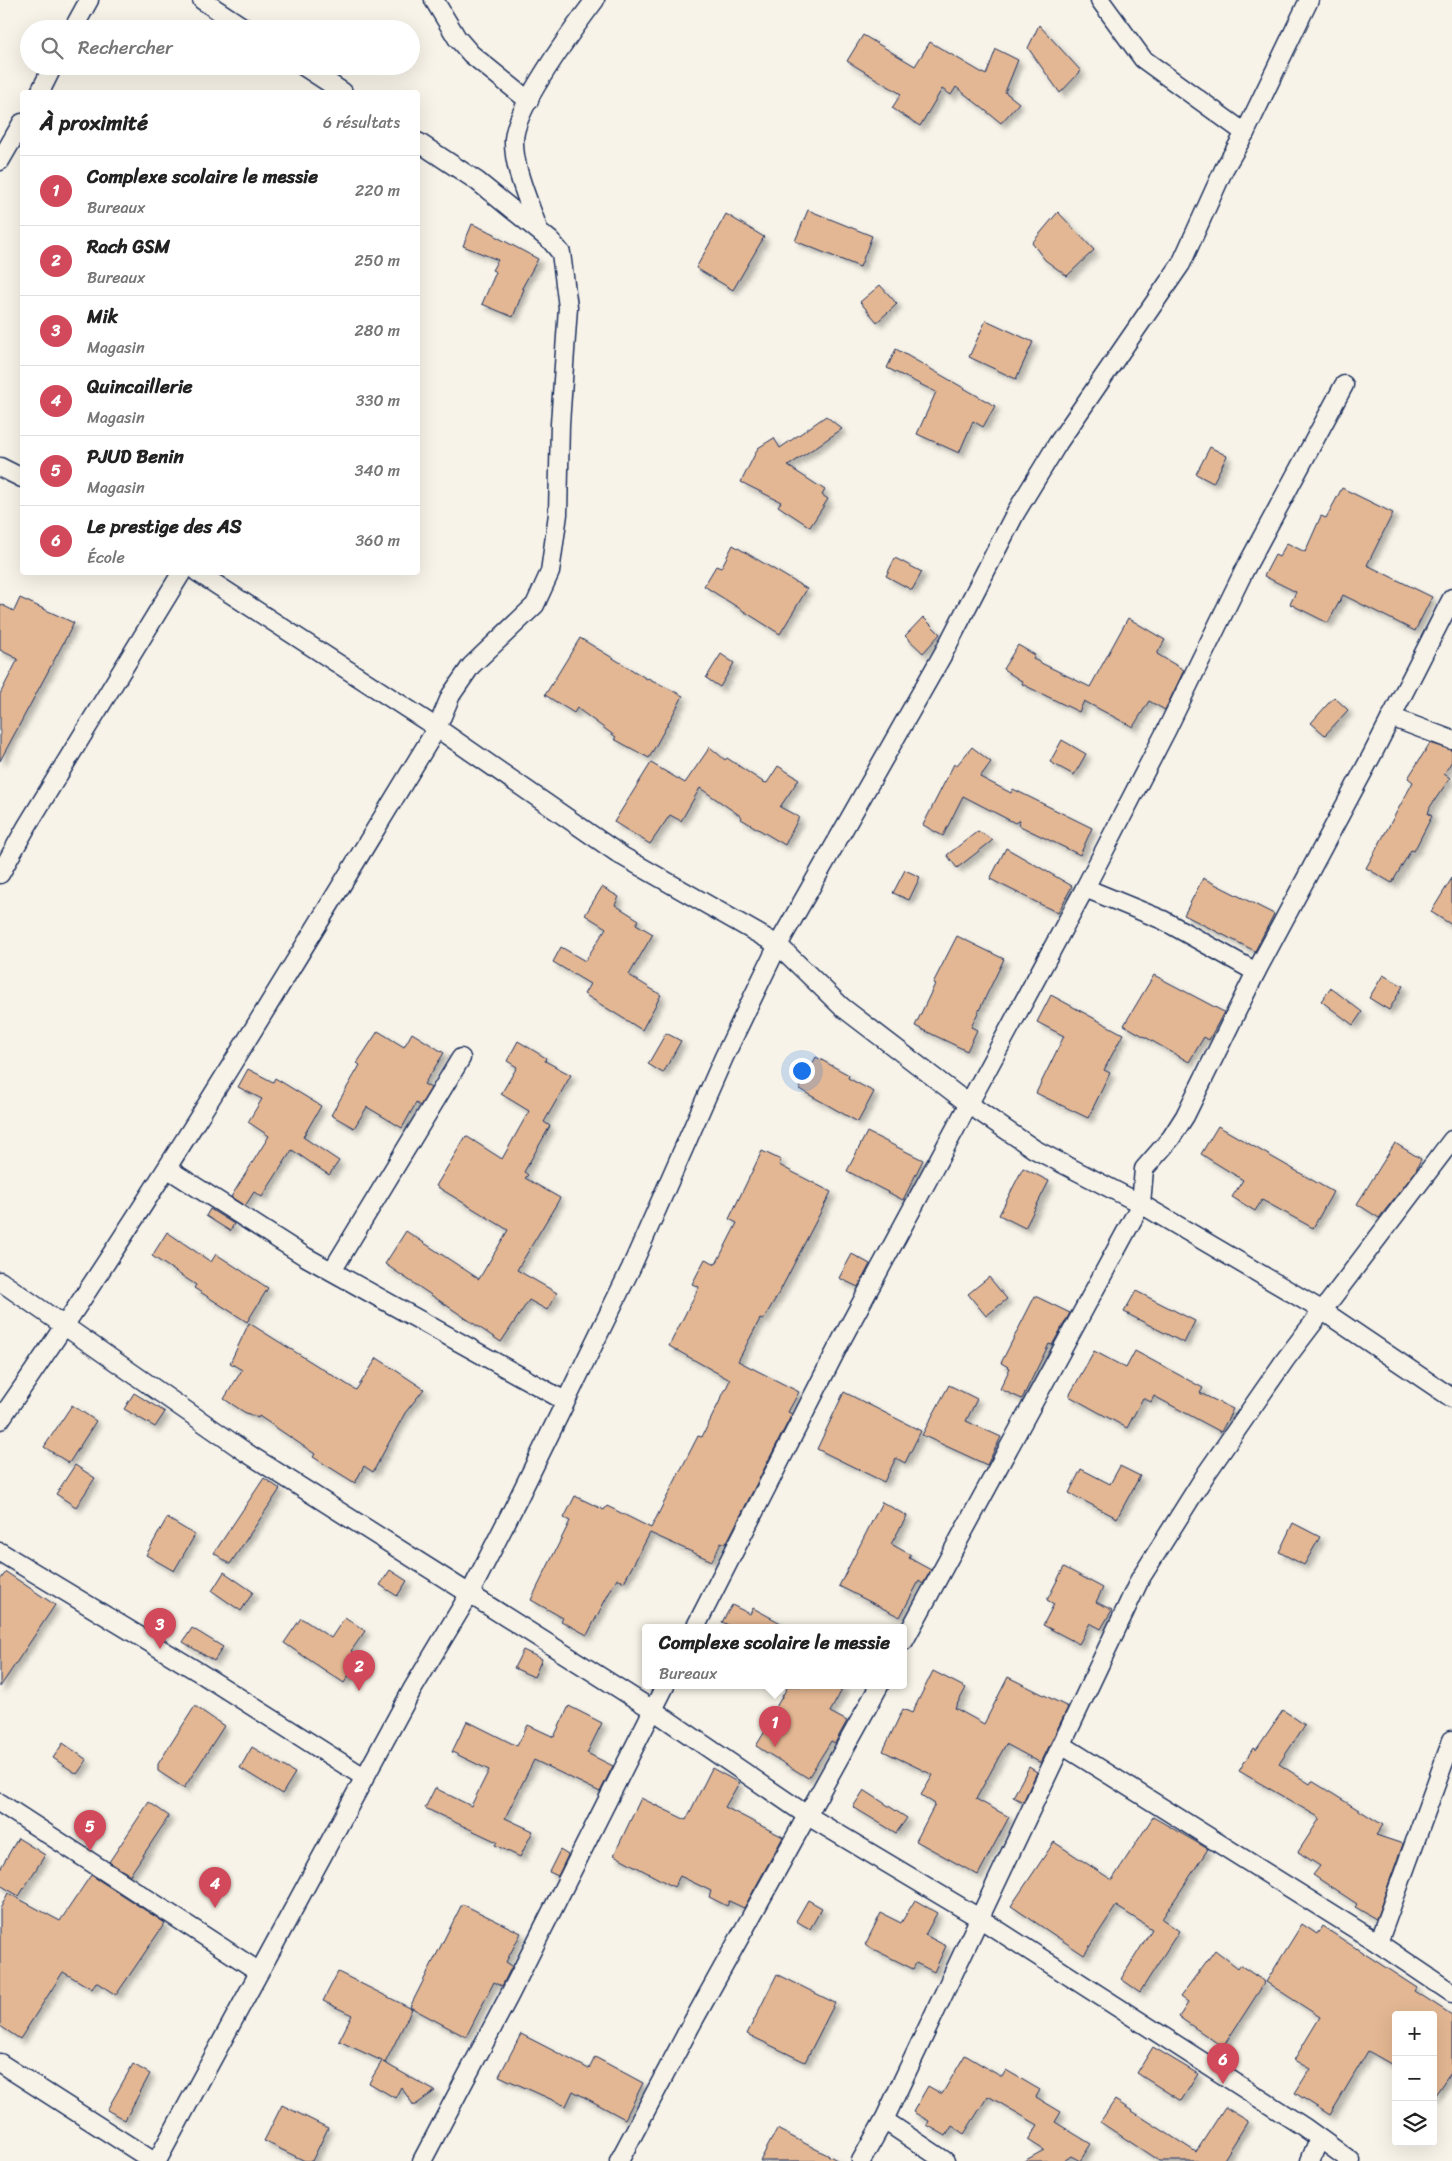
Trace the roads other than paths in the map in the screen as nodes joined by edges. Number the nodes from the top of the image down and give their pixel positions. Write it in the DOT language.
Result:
graph roads {
  1 [pos="89,0"];
  2 [pos="202,0"];
  3 [pos="434,0"];
  4 [pos="595,0"];
  5 [pos="1100,0"];
  6 [pos="1309,0"];
  7 [pos="79,20"];
  8 [pos="232,20"];
  9 [pos="48,75"];
  10 [pos="317,75"];
  11 [pos="41,90"];
  12 [pos="340,90"];
  13 [pos="529,101"];
  14 [pos="20,127"];
  15 [pos="1245,133"];
  16 [pos="420,143"];
  17 [pos="0,162"];
  18 [pos="538,229"];
  19 [pos="1344,385"];
  20 [pos="0,467"];
  21 [pos="20,477"];
  22 [pos="180,575"];
  23 [pos="201,575"];
  24 [pos="1452,598"];
  25 [pos="1391,717"];
  26 [pos="438,728"];
  27 [pos="1452,740"];
  28 [pos="0,874"];
  29 [pos="1086,888"];
  30 [pos="778,945"];
  31 [pos="1256,972"];
  32 [pos="461,1058"];
  33 [pos="970,1105"];
  34 [pos="1450,1146"];
  35 [pos="168,1170"];
  36 [pos="1141,1204"];
  37 [pos="332,1272"];
  38 [pos="0,1282"];
  39 [pos="1323,1311"];
  40 [pos="65,1326"];
  41 [pos="1452,1398"];
  42 [pos="565,1400"];
  43 [pos="0,1420"];
  44 [pos="0,1552"];
  45 [pos="469,1595"];
  46 [pos="696,1624"];
  47 [pos="907,1635"];
  48 [pos="664,1689"];
  49 [pos="877,1689"];
  50 [pos="653,1710"];
  51 [pos="1452,1740"];
  52 [pos="1062,1745"];
  53 [pos="364,1778"];
  54 [pos="0,1803"];
  55 [pos="808,1816"];
  56 [pos="979,1918"];
  57 [pos="1378,1944"];
  58 [pos="258,1971"];
  59 [pos="1452,1993"];
  60 [pos="0,2062"];
  61 [pos="884,2120"];
  62 [pos="1319,2139"];
  63 [pos="153,2161"];
  64 [pos="157,2161"];
  65 [pos="422,2161"];
  66 [pos="619,2161"];
  67 [pos="861,2161"];
  68 [pos="945,2161"];
  69 [pos="1310,2161"];
  70 [pos="1351,2161"];
  1 -- 7 [label="street"];
  2 -- 8 [label="street"];
  3 -- 13 [label="street"];
  4 -- 13 [label="street"];
  5 -- 15 [label="street"];
  6 -- 15 [label="street"];
  9 -- 11 [label="street"];
  10 -- 12 [label="street"];
  13 -- 18 [label="street"];
  14 -- 17 [label="street"];
  15 -- 30 [label="street"];
  16 -- 18 [label="street"];
  18 -- 26 [label="street"];
  19 -- 29 [label="street"];
  20 -- 21 [label="street"];
  22 -- 28 [label="street"];
  23 -- 26 [label="street"];
  24 -- 25 [label="street"];
  25 -- 27 [label="street"];
  25 -- 31 [label="street"];
  26 -- 30 [label="street"];
  26 -- 35 [label="street"];
  29 -- 31 [label="street"];
  29 -- 33 [label="street"];
  30 -- 33 [label="street"];
  30 -- 42 [label="street"];
  31 -- 36 [label="street"];
  32 -- 37 [label="street"];
  33 -- 36 [label="street"];
  33 -- 46 [label="street"];
  34 -- 39 [label="street"];
  35 -- 37 [label="street"];
  35 -- 40 [label="street"];
  36 -- 39 [label="street"];
  36 -- 47 [label="street"];
  37 -- 42 [label="street"];
  38 -- 40 [label="street"];
  39 -- 41 [label="street"];
  39 -- 52 [label="street"];
  40 -- 43 [label="street"];
  40 -- 45 [label="street"];
  42 -- 45 [label="street"];
  44 -- 53 [label="street"];
  45 -- 50 [label="street"];
  45 -- 53 [label="street"];
  48 -- 50 [label="street"];
  49 -- 55 [label="street"];
  50 -- 55 [label="street"];
  50 -- 65 [label="street"];
  51 -- 57 [label="street"];
  52 -- 56 [label="street"];
  52 -- 57 [label="street"];
  53 -- 58 [label="street"];
  54 -- 58 [label="street"];
  55 -- 56 [label="street"];
  55 -- 66 [label="street"];
  56 -- 61 [label="street"];
  56 -- 62 [label="street"];
  57 -- 59 [label="street"];
  58 -- 64 [label="street"];
  60 -- 63 [label="street"];
  61 -- 67 [label="street"];
  61 -- 68 [label="street"];
  62 -- 69 [label="street"];
  62 -- 70 [label="street"];
}
